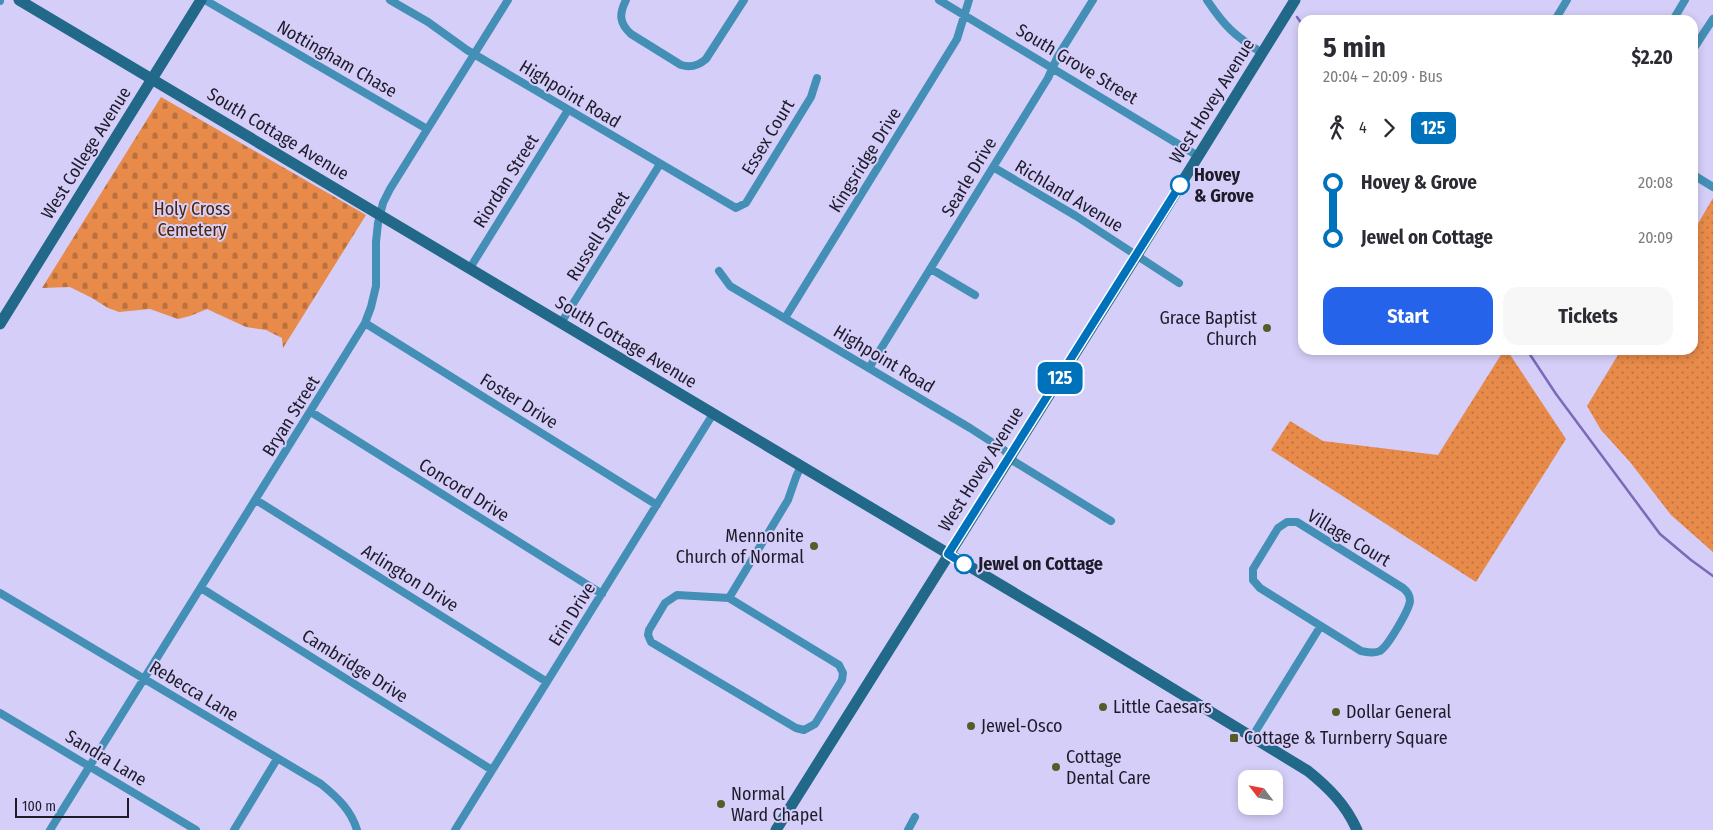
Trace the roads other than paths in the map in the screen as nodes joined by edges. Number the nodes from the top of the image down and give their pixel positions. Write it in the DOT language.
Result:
graph roads {
  1 [pos="19,0"];
  2 [pos="201,0"];
  3 [pos="206,0"];
  4 [pos="390,0"];
  5 [pos="508,0"];
  6 [pos="626,0"];
  7 [pos="744,0"];
  8 [pos="939,0"];
  9 [pos="969,0"];
  10 [pos="1093,0"];
  11 [pos="1207,0"];
  12 [pos="1295,0"];
  13 [pos="1568,0"];
  14 [pos="1685,0"];
  15 [pos="965,15"];
  16 [pos="1558,15"];
  17 [pos="1676,15"];
  18 [pos="1713,19"];
  19 [pos="1698,42"];
  20 [pos="1262,53"];
  21 [pos="474,54"];
  22 [pos="1053,68"];
  23 [pos="817,78"];
  24 [pos="152,79"];
  25 [pos="568,110"];
  26 [pos="427,129"];
  27 [pos="1198,156"];
  28 [pos="660,164"];
  29 [pos="993,167"];
  30 [pos="1698,178"];
  31 [pos="1713,187"];
  32 [pos="738,207"];
  33 [pos="380,216"];
  34 [pos="1137,255"];
  35 [pos="470,268"];
  36 [pos="931,269"];
  37 [pos="719,271"];
  38 [pos="1180,283"];
  39 [pos="975,294"];
  40 [pos="785,318"];
  41 [pos="561,323"];
  42 [pos="0,324"];
  43 [pos="365,324"];
  44 [pos="869,368"];
  45 [pos="311,412"];
  46 [pos="713,414"];
  47 [pos="1010,456"];
  48 [pos="802,466"];
  49 [pos="256,500"];
  50 [pos="658,505"];
  51 [pos="1110,522"];
  52 [pos="948,554"];
  53 [pos="201,588"];
  54 [pos="0,593"];
  55 [pos="602,594"];
  56 [pos="729,598"];
  57 [pos="1320,626"];
  58 [pos="144,679"];
  59 [pos="547,682"];
  60 [pos="0,713"];
  61 [pos="1252,737"];
  62 [pos="277,759"];
  63 [pos="89,766"];
  64 [pos="492,770"];
  65 [pos="915,817"];
  66 [pos="50,830"];
  67 [pos="196,830"];
  68 [pos="234,830"];
  69 [pos="358,830"];
  70 [pos="455,830"];
  71 [pos="776,830"];
  72 [pos="908,830"];
  73 [pos="1358,830"];
  1 -- 24 [label="main road, South Cottage Avenue"];
  2 -- 24 [label="main road, West College Avenue"];
  3 -- 26 [label="street, Nottingham Chase"];
  4 -- 21 [label="street, Highpoint Road"];
  5 -- 21 [label="street, Bryan Street"];
  6 -- 7 [label="street"];
  8 -- 15 [label="street, South Grove Street"];
  9 -- 15 [label="street, Kingsridge Drive"];
  10 -- 22 [label="street, Searle Drive"];
  11 -- 20 [label="street"];
  12 -- 20 [label="main road, West Hovey Avenue"];
  13 -- 16 [label="street"];
  14 -- 17 [label="street"];
  15 -- 22 [label="street, South Grove Street"];
  15 -- 40 [label="street, Kingsridge Drive"];
  18 -- 19 [label="street"];
  20 -- 27 [label="main road, West Hovey Avenue"];
  21 -- 25 [label="street, Highpoint Road"];
  21 -- 26 [label="street, Bryan Street"];
  22 -- 27 [label="street, South Grove Street"];
  22 -- 29 [label="street, Searle Drive"];
  23 -- 32 [label="street, Essex Court"];
  24 -- 33 [label="main road, South Cottage Avenue"];
  24 -- 42 [label="main road, West College Avenue"];
  25 -- 28 [label="street, Highpoint Road"];
  25 -- 35 [label="street, Riordan Street"];
  26 -- 33 [label="street, Bryan Street"];
  27 -- 34 [label="main road, West Hovey Avenue"];
  28 -- 32 [label="street, Highpoint Road"];
  28 -- 41 [label="street, Russell Street"];
  29 -- 34 [label="street, Richland Avenue"];
  29 -- 36 [label="street, Searle Drive"];
  30 -- 31 [label="street"];
  33 -- 35 [label="main road, South Cottage Avenue"];
  33 -- 43 [label="street, Bryan Street"];
  34 -- 38 [label="street, Richland Avenue"];
  34 -- 47 [label="main road, West Hovey Avenue"];
  35 -- 41 [label="main road, South Cottage Avenue"];
  36 -- 39 [label="street"];
  36 -- 44 [label="street, Searle Drive"];
  37 -- 40 [label="street, Highpoint Road"];
  40 -- 44 [label="street, Highpoint Road"];
  41 -- 46 [label="main road, South Cottage Avenue"];
  43 -- 45 [label="street, Bryan Street"];
  43 -- 50 [label="street, Foster Drive"];
  44 -- 47 [label="street, Highpoint Road"];
  45 -- 49 [label="street, Bryan Street"];
  45 -- 55 [label="street, Concord Drive"];
  46 -- 48 [label="main road, South Cottage Avenue"];
  46 -- 50 [label="street, Erin Drive"];
  47 -- 51 [label="street, Highpoint Road"];
  47 -- 52 [label="main road, West Hovey Avenue"];
  48 -- 52 [label="main road, South Cottage Avenue"];
  48 -- 56 [label="street"];
  49 -- 53 [label="street, Bryan Street"];
  49 -- 59 [label="street, Arlington Drive"];
  50 -- 55 [label="street, Erin Drive"];
  52 -- 61 [label="main road, South Cottage Avenue"];
  52 -- 71 [label="main road, West Hovey Avenue"];
  53 -- 58 [label="street, Bryan Street"];
  53 -- 64 [label="street, Cambridge Drive"];
  54 -- 58 [label="street, Rebecca Lane"];
  55 -- 59 [label="street, Erin Drive"];
  56 -- 56 [label="street"];
  57 -- 57 [label="street, Village Court"];
  57 -- 61 [label="street"];
  58 -- 62 [label="street, Rebecca Lane"];
  58 -- 63 [label="street, Bryan Street"];
  59 -- 64 [label="street, Erin Drive"];
  60 -- 63 [label="street, Sandra Lane"];
  61 -- 73 [label="main road, South Cottage Avenue"];
  62 -- 68 [label="street"];
  62 -- 69 [label="street, Rebecca Lane"];
  63 -- 66 [label="street, Bryan Street"];
  63 -- 67 [label="street, Sandra Lane"];
  64 -- 70 [label="street, Erin Drive"];
  65 -- 72 [label="street"];
}
